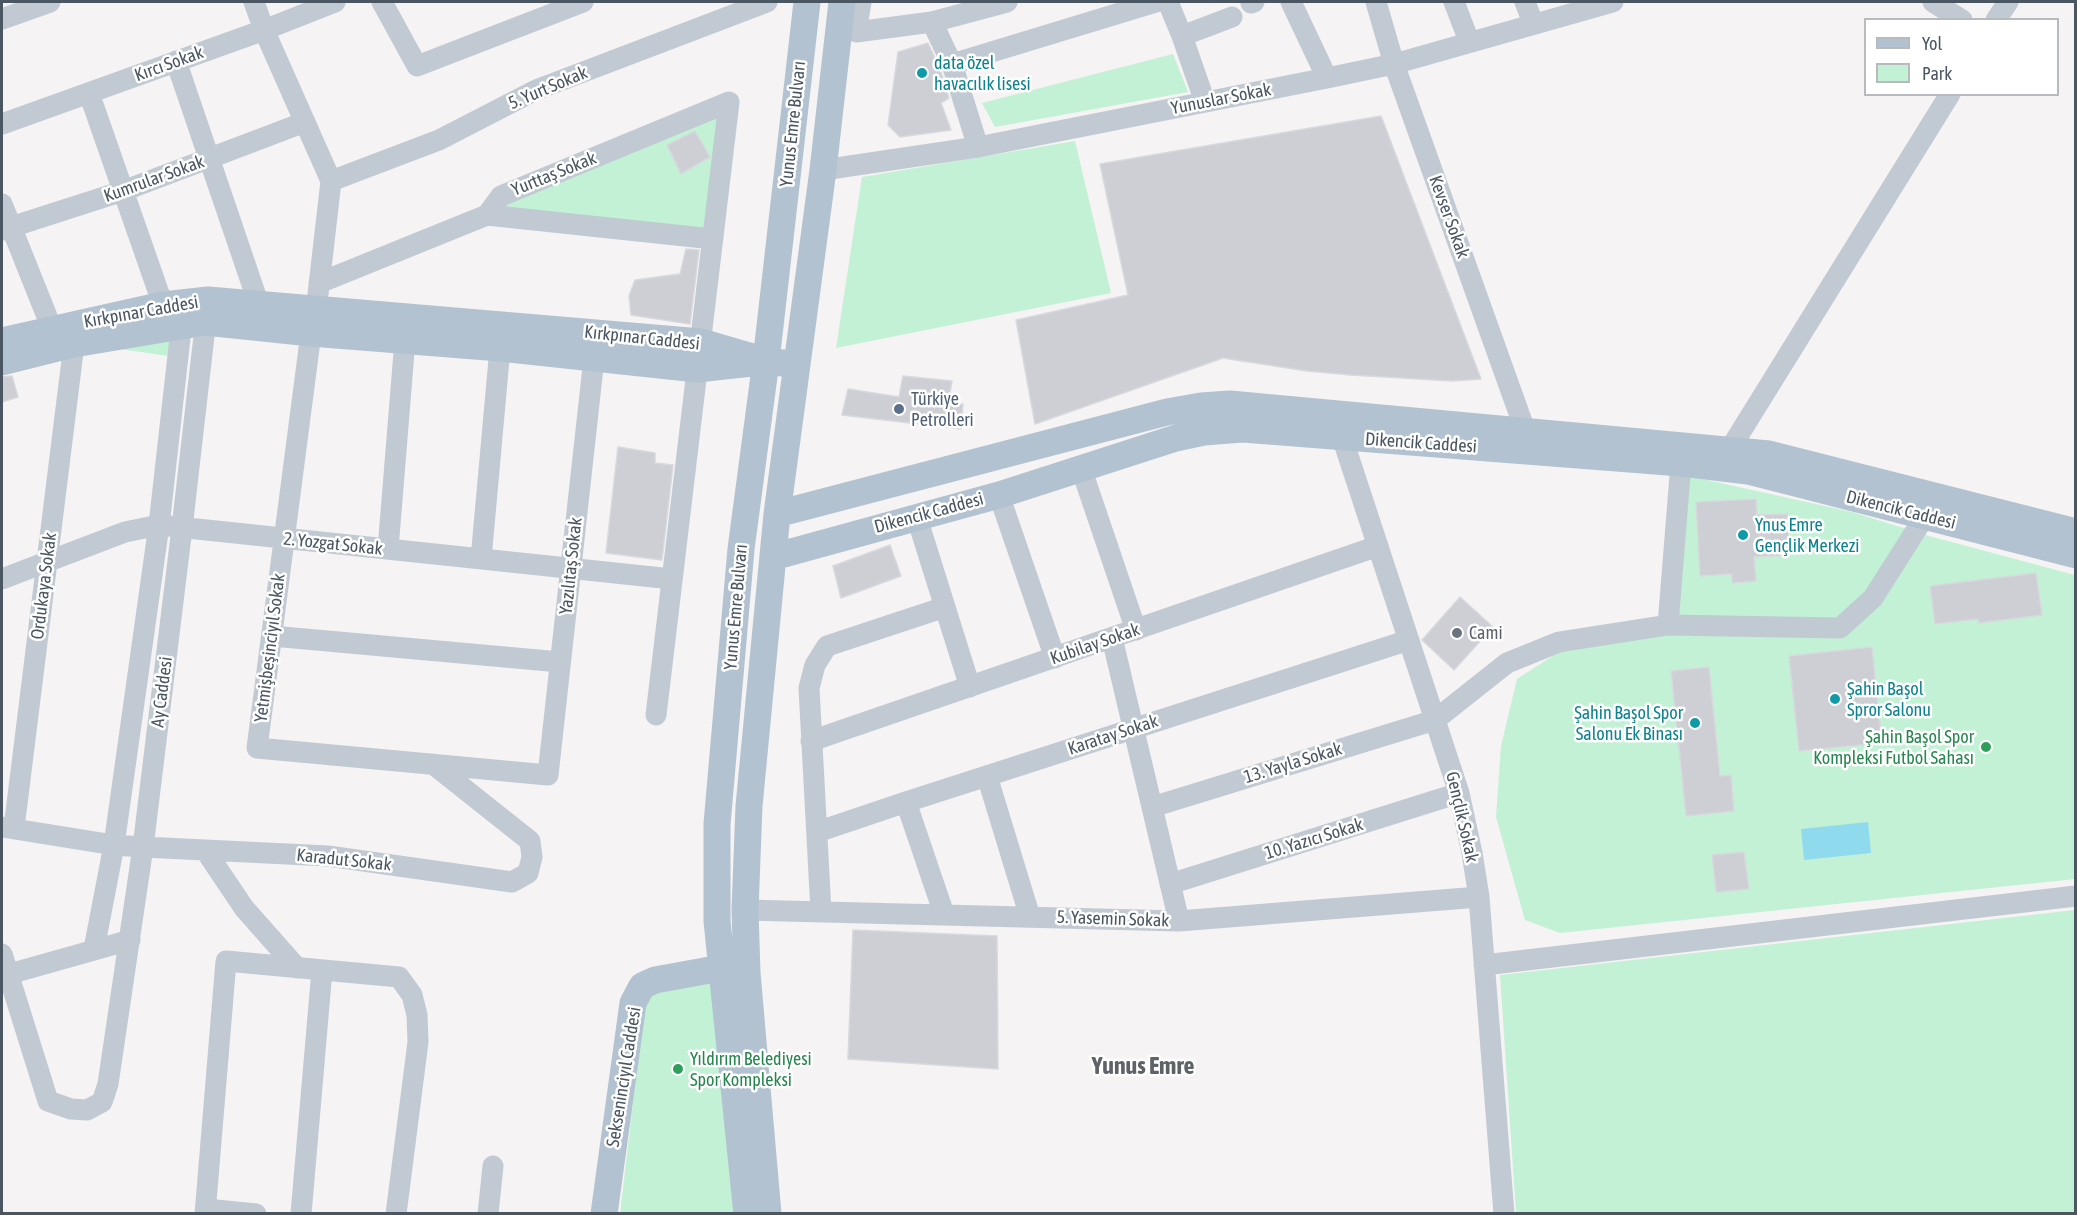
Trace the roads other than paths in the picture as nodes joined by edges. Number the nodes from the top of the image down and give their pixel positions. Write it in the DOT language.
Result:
graph roads {
  1 [pos="50,2"];
  2 [pos="254,2"];
  3 [pos="335,2"];
  4 [pos="382,2"];
  5 [pos="583,2"];
  6 [pos="767,2"];
  7 [pos="807,2"];
  8 [pos="842,2"];
  9 [pos="861,2"];
  10 [pos="1006,2"];
  11 [pos="1156,2"];
  12 [pos="1168,2"];
  13 [pos="1291,2"];
  14 [pos="1376,2"];
  15 [pos="1454,2"];
  16 [pos="1525,2"];
  17 [pos="1612,2"];
  18 [pos="1933,2"];
  19 [pos="2007,2"];
  20 [pos="1232,17"];
  21 [pos="1959,18"];
  22 [pos="1997,18"];
  23 [pos="2,19"];
  24 [pos="932,22"];
  25 [pos="1533,23"];
  26 [pos="264,30"];
  27 [pos="1182,36"];
  28 [pos="1469,41"];
  29 [pos="176,61"];
  30 [pos="952,64"];
  31 [pos="1394,64"];
  32 [pos="1328,78"];
  33 [pos="89,93"];
  34 [pos="1949,96"];
  35 [pos="1205,102"];
  36 [pos="304,122"];
  37 [pos="2,124"];
  38 [pos="978,147"];
  39 [pos="210,158"];
  40 [pos="824,170"];
  41 [pos="331,182"];
  42 [pos="123,191"];
  43 [pos="2,204"];
  44 [pos="487,214"];
  45 [pos="6,229"];
  46 [pos="713,239"];
  47 [pos="259,304"];
  48 [pos="315,308"];
  49 [pos="188,311"];
  50 [pos="60,340"];
  51 [pos="405,340"];
  52 [pos="2,341"];
  53 [pos="701,342"];
  54 [pos="500,348"];
  55 [pos="594,358"];
  56 [pos="766,361"];
  57 [pos="2,362"];
  58 [pos="796,365"];
  59 [pos="698,369"];
  60 [pos="1525,430"];
  61 [pos="1342,437"];
  62 [pos="1730,449"];
  63 [pos="1681,463"];
  64 [pos="1081,468"];
  65 [pos="999,495"];
  66 [pos="777,514"];
  67 [pos="1925,516"];
  68 [pos="917,518"];
  69 [pos="159,525"];
  70 [pos="182,528"];
  71 [pos="2076,532"];
  72 [pos="284,538"];
  73 [pos="1378,546"];
  74 [pos="388,549"];
  75 [pos="2076,555"];
  76 [pos="773,557"];
  77 [pos="481,559"];
  78 [pos="46,562"];
  79 [pos="571,569"];
  80 [pos="2,579"];
  81 [pos="672,579"];
  82 [pos="945,608"];
  83 [pos="1668,626"];
  84 [pos="1136,630"];
  85 [pos="272,636"];
  86 [pos="1112,638"];
  87 [pos="1408,640"];
  88 [pos="1054,658"];
  89 [pos="560,662"];
  90 [pos="970,687"];
  91 [pos="656,715"];
  92 [pos="1435,720"];
  93 [pos="1134,729"];
  94 [pos="811,741"];
  95 [pos="434,764"];
  96 [pos="987,776"];
  97 [pos="1459,793"];
  98 [pos="906,802"];
  99 [pos="1152,807"];
  100 [pos="8,827"];
  101 [pos="817,832"];
  102 [pos="114,845"];
  103 [pos="142,847"];
  104 [pos="205,850"];
  105 [pos="1170,884"];
  106 [pos="2076,896"];
  107 [pos="1479,897"];
  108 [pos="745,910"];
  109 [pos="821,912"];
  110 [pos="944,914"];
  111 [pos="1030,917"];
  112 [pos="1179,921"];
  113 [pos="130,940"];
  114 [pos="94,949"];
  115 [pos="1484,965"];
  116 [pos="4,968"];
  117 [pos="297,968"];
  118 [pos="721,968"];
  119 [pos="322,970"];
  120 [pos="494,1166"];
  121 [pos="205,1211"];
  122 [pos="256,1214"];
  123 [pos="301,1214"];
  124 [pos="396,1214"];
  125 [pos="488,1214"];
  126 [pos="604,1214"];
  127 [pos="747,1214"];
  128 [pos="768,1214"];
  129 [pos="1504,1214"];
  1 -- 23 [label="street"];
  2 -- 26 [label="street"];
  3 -- 26 [label="street, Kırcı Sokak"];
  4 -- 5 [label="street"];
  6 -- 41 [label="street, 5. Yurt Sokak"];
  7 -- 56 [label="main road, Yunus Emre Bulvarı"];
  8 -- 40 [label="main road, Yunus Emre Bulvarı"];
  9 -- 24 [label="street"];
  10 -- 24 [label="street"];
  11 -- 30 [label="street"];
  12 -- 27 [label="street"];
  13 -- 32 [label="street"];
  14 -- 31 [label="street, Kevser Sokak"];
  15 -- 28 [label="street"];
  16 -- 25 [label="street"];
  17 -- 25 [label="street, Yunuslar Sokak"];
  18 -- 21 [label="street"];
  19 -- 22 [label="street"];
  20 -- 27 [label="street"];
  24 -- 30 [label="street"];
  25 -- 28 [label="street, Yunuslar Sokak"];
  26 -- 29 [label="street, Kırcı Sokak"];
  26 -- 36 [label="street"];
  27 -- 35 [label="street"];
  28 -- 31 [label="street, Yunuslar Sokak"];
  29 -- 33 [label="street, Kırcı Sokak"];
  29 -- 39 [label="street"];
  30 -- 38 [label="street"];
  31 -- 32 [label="street, Yunuslar Sokak"];
  31 -- 60 [label="street, Kevser Sokak"];
  32 -- 35 [label="street, Yunuslar Sokak"];
  33 -- 37 [label="street, Kırcı Sokak"];
  33 -- 42 [label="street"];
  34 -- 62 [label="street"];
  35 -- 38 [label="street, Yunuslar Sokak"];
  36 -- 39 [label="street, Kumrular Sokak"];
  36 -- 41 [label="street"];
  38 -- 40 [label="street, Yunuslar Sokak"];
  39 -- 42 [label="street, Kumrular Sokak"];
  39 -- 47 [label="street"];
  40 -- 58 [label="main road, Yunus Emre Bulvarı"];
  41 -- 48 [label="street, Yetmişbeşinciyıl Sokak"];
  42 -- 45 [label="street, Kumrular Sokak"];
  42 -- 49 [label="street"];
  43 -- 45 [label="street"];
  44 -- 46 [label="street"];
  44 -- 46 [label="street, Yurttaş Sokak"];
  44 -- 48 [label="street, Yurttaş Sokak"];
  45 -- 50 [label="street"];
  46 -- 53 [label="street"];
  47 -- 48 [label="main road, Kırkpınar Caddesi"];
  47 -- 49 [label="main road, Kırkpınar Caddesi"];
  48 -- 49 [label="main road, Kırkpınar Caddesi"];
  48 -- 51 [label="main road, Kırkpınar Caddesi"];
  48 -- 53 [label="main road, Kırkpınar Caddesi"];
  48 -- 72 [label="street, Yetmişbeşinciyıl Sokak"];
  49 -- 50 [label="main road, Kırkpınar Caddesi"];
  49 -- 69 [label="street, Ay Caddesi"];
  49 -- 70 [label="street, Ay Caddesi"];
  50 -- 52 [label="main road, Kırkpınar Caddesi"];
  50 -- 57 [label="main road, Kırkpınar Caddesi"];
  50 -- 78 [label="street, Ordukaya Sokak"];
  51 -- 54 [label="main road, Kırkpınar Caddesi"];
  51 -- 74 [label="street"];
  53 -- 56 [label="main road, Kırkpınar Caddesi"];
  53 -- 59 [label="street"];
  54 -- 55 [label="main road, Kırkpınar Caddesi"];
  54 -- 77 [label="street"];
  55 -- 59 [label="main road, Kırkpınar Caddesi"];
  55 -- 79 [label="street, Yazılıtaş Sokak"];
  56 -- 58 [label="main road"];
  56 -- 59 [label="main road, Kırkpınar Caddesi"];
  56 -- 118 [label="main road, Yunus Emre Bulvarı"];
  58 -- 66 [label="main road, Yunus Emre Bulvarı"];
  59 -- 81 [label="street"];
  60 -- 62 [label="main road, Dikencik Caddesi"];
  60 -- 66 [label="main road, Dikencik Caddesi"];
  61 -- 63 [label="main road, Dikencik Caddesi"];
  61 -- 64 [label="main road, Dikencik Caddesi"];
  61 -- 73 [label="street, Gençlik Sokak"];
  62 -- 71 [label="main road, Dikencik Caddesi"];
  63 -- 67 [label="main road, Dikencik Caddesi"];
  63 -- 83 [label="street"];
  64 -- 65 [label="main road, Dikencik Caddesi"];
  64 -- 84 [label="street"];
  65 -- 68 [label="main road, Dikencik Caddesi"];
  65 -- 88 [label="street"];
  66 -- 76 [label="main road, Yunus Emre Bulvarı"];
  67 -- 75 [label="main road, Dikencik Caddesi"];
  67 -- 83 [label="street"];
  68 -- 76 [label="main road, Dikencik Caddesi"];
  68 -- 82 [label="street"];
  69 -- 70 [label="street, 2. Yozgat Sokak"];
  69 -- 78 [label="street, 2. Yozgat Sokak"];
  69 -- 102 [label="street, Ay Caddesi"];
  70 -- 72 [label="street, 2. Yozgat Sokak"];
  70 -- 103 [label="street, Ay Caddesi"];
  72 -- 74 [label="street, 2. Yozgat Sokak"];
  72 -- 85 [label="street, Yetmişbeşinciyıl Sokak"];
  73 -- 84 [label="street, Kubilay Sokak"];
  73 -- 87 [label="street, Gençlik Sokak"];
  74 -- 77 [label="street, 2. Yozgat Sokak"];
  76 -- 108 [label="main road, Yunus Emre Bulvarı"];
  77 -- 79 [label="street, 2. Yozgat Sokak"];
  78 -- 80 [label="street, 2. Yozgat Sokak"];
  78 -- 100 [label="street, Ordukaya Sokak"];
  79 -- 81 [label="street, 2. Yozgat Sokak"];
  79 -- 89 [label="street, Yazılıtaş Sokak"];
  81 -- 91 [label="street"];
  82 -- 90 [label="street"];
  82 -- 94 [label="street"];
  83 -- 92 [label="street"];
  84 -- 86 [label="street, Kubilay Sokak"];
  85 -- 89 [label="street"];
  85 -- 95 [label="street, Yetmişbeşinciyıl Sokak"];
  86 -- 88 [label="street, Kubilay Sokak"];
  86 -- 93 [label="street"];
  87 -- 92 [label="street, Gençlik Sokak"];
  87 -- 93 [label="street, Karatay Sokak"];
  88 -- 90 [label="street, Kubilay Sokak"];
  89 -- 95 [label="street, Yazılıtaş Sokak"];
  90 -- 94 [label="street, Kubilay Sokak"];
  92 -- 97 [label="street, Gençlik Sokak"];
  92 -- 99 [label="street, 13. Yayla Sokak"];
  93 -- 96 [label="street, Karatay Sokak"];
  93 -- 99 [label="street"];
  94 -- 101 [label="street"];
  95 -- 104 [label="street, Karadut Sokak"];
  96 -- 98 [label="street, Karatay Sokak"];
  96 -- 111 [label="street"];
  97 -- 105 [label="street, 10. Yazıcı Sokak"];
  97 -- 107 [label="street, Gençlik Sokak"];
  98 -- 101 [label="street, Karatay Sokak"];
  98 -- 110 [label="street"];
  99 -- 105 [label="street"];
  100 -- 102 [label="street, Karadut Sokak"];
  101 -- 109 [label="street"];
  102 -- 103 [label="street, Karadut Sokak"];
  102 -- 114 [label="street, Ay Caddesi"];
  103 -- 104 [label="street, Karadut Sokak"];
  103 -- 113 [label="street, Ay Caddesi"];
  104 -- 117 [label="street"];
  105 -- 112 [label="street"];
  106 -- 115 [label="street"];
  107 -- 112 [label="street, 5. Yasemin Sokak"];
  107 -- 115 [label="street, Gençlik Sokak"];
  108 -- 109 [label="street, 5. Yasemin Sokak"];
  108 -- 128 [label="main road, Yunus Emre Bulvarı"];
  109 -- 110 [label="street, 5. Yasemin Sokak"];
  110 -- 111 [label="street, 5. Yasemin Sokak"];
  111 -- 112 [label="street, 5. Yasemin Sokak"];
  113 -- 114 [label="street"];
  113 -- 116 [label="street, Ay Caddesi"];
  114 -- 116 [label="street"];
  115 -- 129 [label="street, Gençlik Sokak"];
  117 -- 119 [label="street"];
  117 -- 121 [label="street"];
  118 -- 126 [label="main road, Sekseninciyıl Caddesi"];
  118 -- 127 [label="main road, Yunus Emre Bulvarı"];
  119 -- 123 [label="street"];
  119 -- 124 [label="street"];
  120 -- 125 [label="street"];
  121 -- 122 [label="street"];
}
